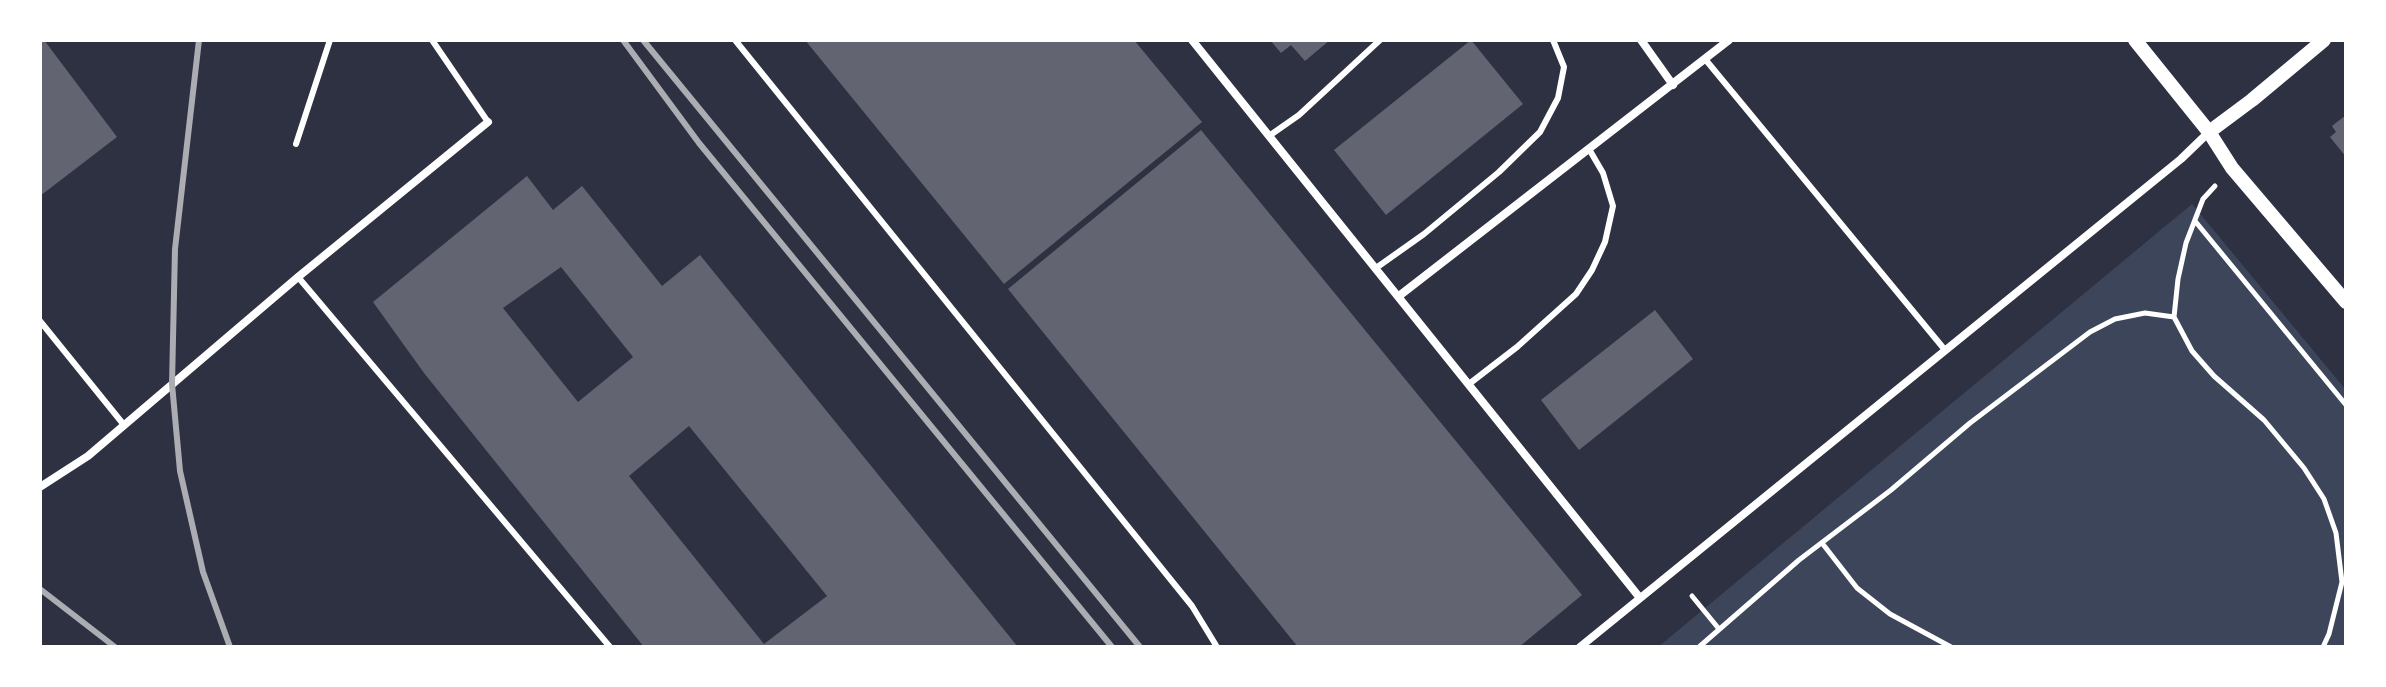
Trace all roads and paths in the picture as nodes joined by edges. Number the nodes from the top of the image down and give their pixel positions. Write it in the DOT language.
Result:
graph roads {
  1 [pos="330,40"];
  2 [pos="432,40"];
  3 [pos="735,40"];
  4 [pos="1192,40"];
  5 [pos="1380,40"];
  6 [pos="1553,40"];
  7 [pos="1641,40"];
  8 [pos="1729,40"];
  9 [pos="2135,40"];
  10 [pos="2324,40"];
  11 [pos="1705,59"];
  12 [pos="1673,85"];
  13 [pos="488,122"];
  14 [pos="2209,132"];
  15 [pos="1269,136"];
  16 [pos="296,144"];
  17 [pos="1589,149"];
  18 [pos="2232,168"];
  19 [pos="2195,221"];
  20 [pos="1376,268"];
  21 [pos="298,277"];
  22 [pos="1399,296"];
  23 [pos="2346,302"];
  24 [pos="2174,317"];
  25 [pos="40,321"];
  26 [pos="1945,350"];
  27 [pos="1469,384"];
  28 [pos="2346,405"];
  29 [pos="124,425"];
  30 [pos="40,487"];
  31 [pos="1822,543"];
  32 [pos="1692,596"];
  33 [pos="1640,598"];
  34 [pos="1719,629"];
  35 [pos="610,647"];
  36 [pos="1217,647"];
  37 [pos="1580,647"];
  38 [pos="1699,647"];
  39 [pos="1951,647"];
  40 [pos="2323,647"];
  1 -- 16 [label="lane"];
  2 -- 13 [label="lane"];
  3 -- 36 [label="lane"];
  4 -- 15 [label="street"];
  5 -- 15 [label="lane"];
  6 -- 20 [label="lane"];
  7 -- 12 [label="street"];
  8 -- 11 [label="street"];
  9 -- 14 [label="street"];
  10 -- 14 [label="street"];
  11 -- 12 [label="street"];
  11 -- 26 [label="lane"];
  12 -- 17 [label="street"];
  13 -- 21 [label="street"];
  14 -- 18 [label="street"];
  14 -- 26 [label="street"];
  15 -- 20 [label="street"];
  17 -- 22 [label="street"];
  17 -- 27 [label="lane"];
  18 -- 19 [label="path"];
  18 -- 23 [label="street"];
  19 -- 24 [label="path"];
  19 -- 28 [label="path"];
  20 -- 22 [label="street"];
  21 -- 29 [label="street"];
  21 -- 35 [label="lane"];
  22 -- 27 [label="street"];
  24 -- 31 [label="path"];
  24 -- 40 [label="path"];
  25 -- 29 [label="lane"];
  26 -- 33 [label="street"];
  27 -- 33 [label="street"];
  29 -- 30 [label="street"];
  31 -- 34 [label="path"];
  31 -- 39 [label="path"];
  32 -- 34 [label="path"];
  33 -- 37 [label="street"];
  34 -- 38 [label="path"];
}
